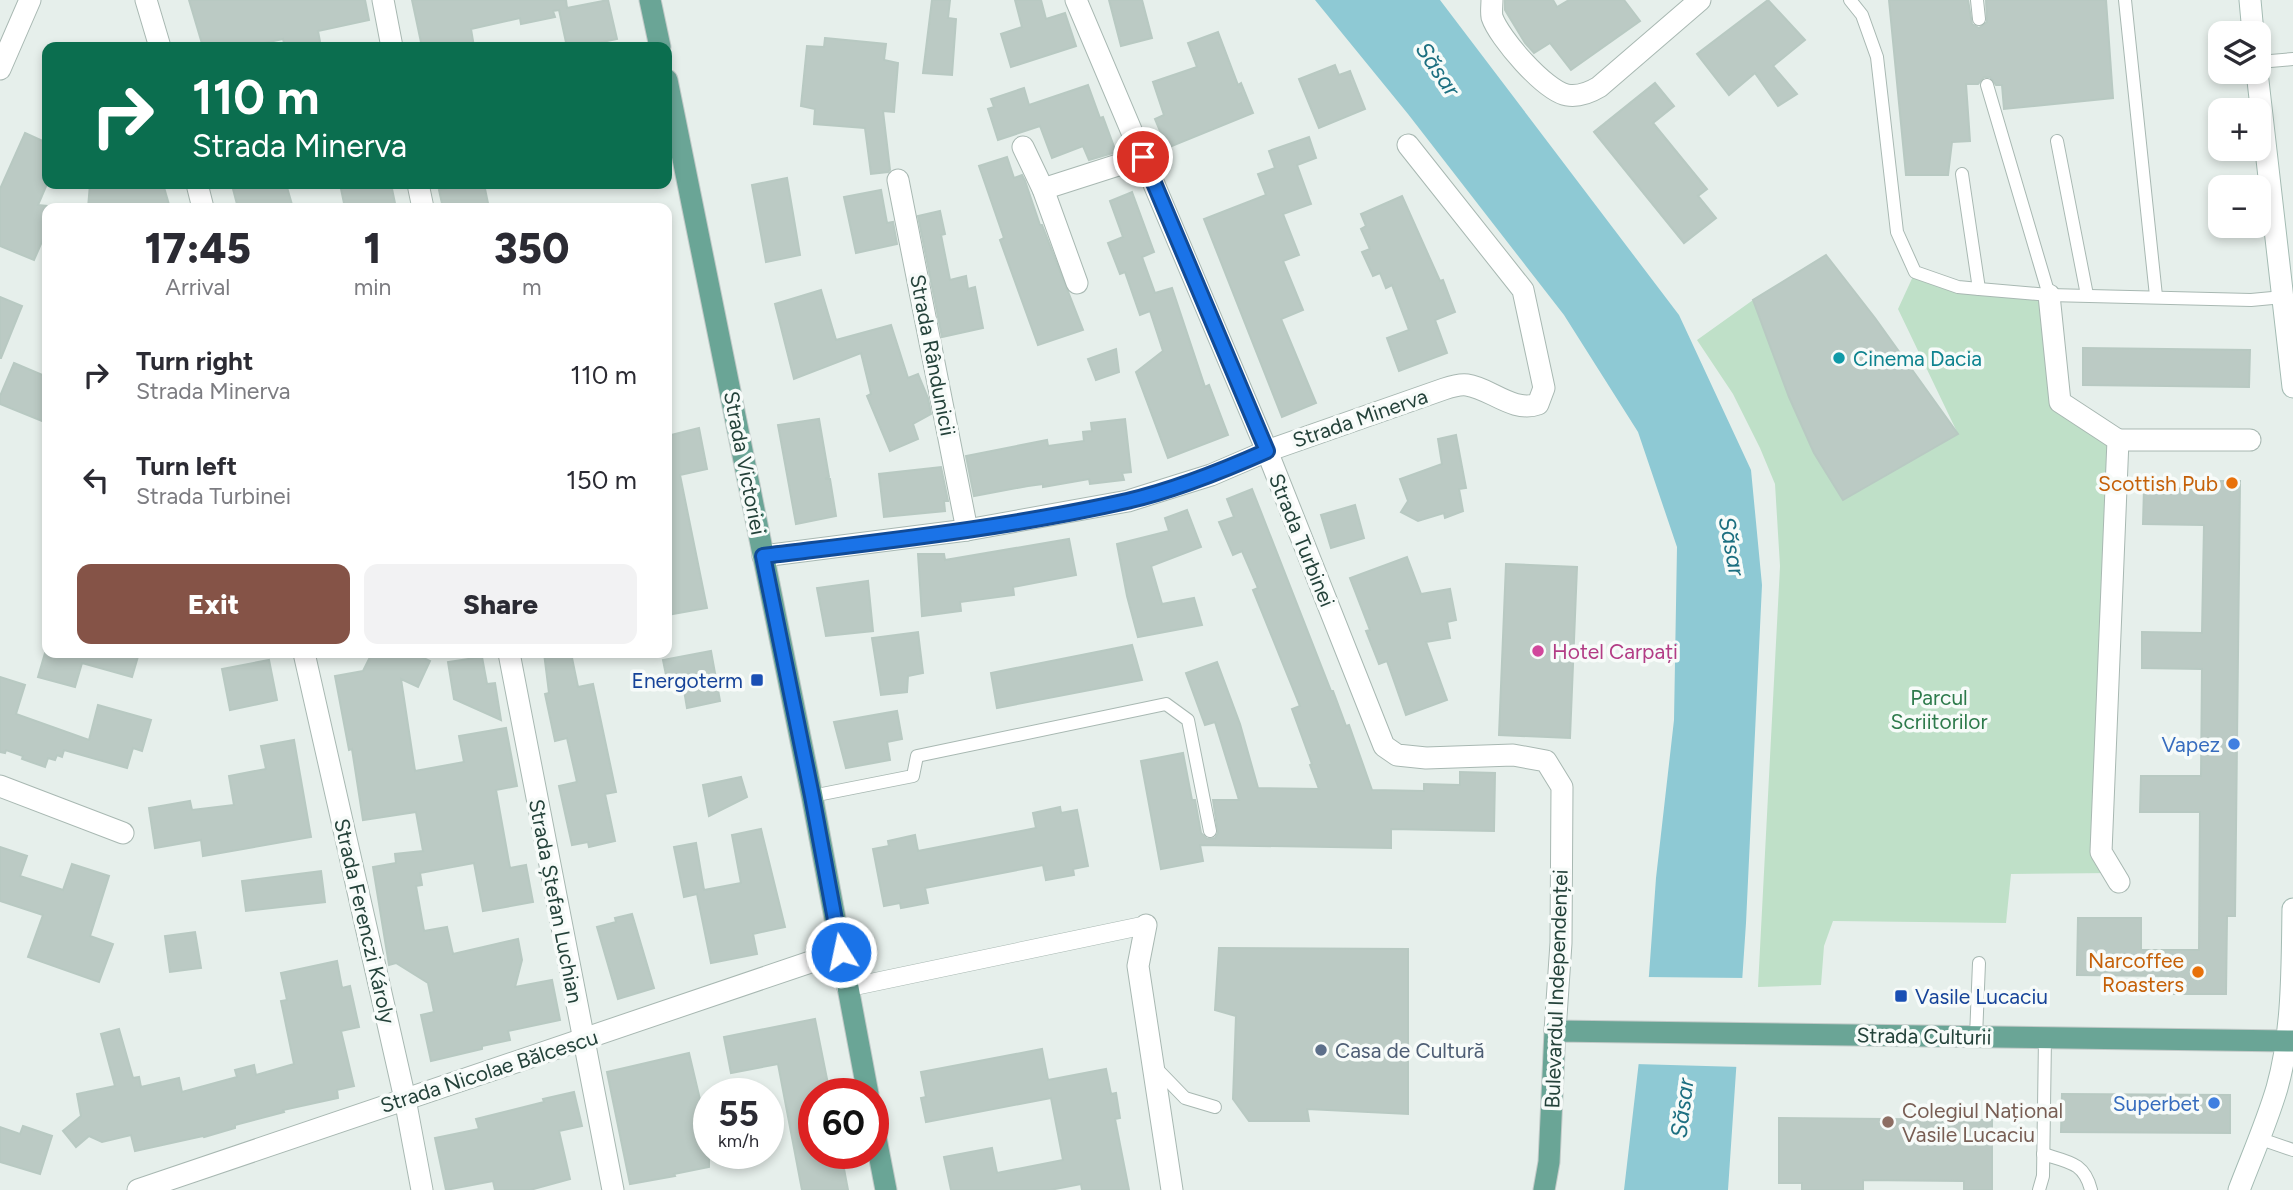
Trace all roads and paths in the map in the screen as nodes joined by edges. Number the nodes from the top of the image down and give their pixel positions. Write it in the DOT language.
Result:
graph roads {
  1 [pos="30,0"];
  2 [pos="146,0"];
  3 [pos="383,0"];
  4 [pos="650,0"];
  5 [pos="1076,0"];
  6 [pos="1492,0"];
  7 [pos="1700,0"];
  8 [pos="1850,0"];
  9 [pos="1977,0"];
  10 [pos="2125,0"];
  11 [pos="2250,0"];
  12 [pos="1979,19"];
  13 [pos="2252,21"];
  14 [pos="159,42"];
  15 [pos="391,42"];
  16 [pos="659,42"];
  17 [pos="2293,59"];
  18 [pos="2271,61"];
  19 [pos="0,69"];
  20 [pos="2259,84"];
  21 [pos="1987,85"];
  22 [pos="672,105"];
  23 [pos="2057,141"];
  24 [pos="1408,145"];
  25 [pos="1024,147"];
  26 [pos="1143,157"];
  27 [pos="1962,174"];
  28 [pos="898,180"];
  29 [pos="1044,189"];
  30 [pos="1077,283"];
  31 [pos="1979,289"];
  32 [pos="2049,295"];
  33 [pos="2087,295"];
  34 [pos="2156,296"];
  35 [pos="2283,297"];
  36 [pos="2293,387"];
  37 [pos="2118,440"];
  38 [pos="2250,440"];
  39 [pos="1267,451"];
  40 [pos="967,530"];
  41 [pos="763,556"];
  42 [pos="305,658"];
  43 [pos="510,658"];
  44 [pos="0,786"];
  45 [pos="1562,786"];
  46 [pos="812,796"];
  47 [pos="1210,831"];
  48 [pos="122,833"];
  49 [pos="2119,883"];
  50 [pos="2293,909"];
  51 [pos="1146,925"];
  52 [pos="841,952"];
  53 [pos="1979,963"];
  54 [pos="846,988"];
  55 [pos="1555,1031"];
  56 [pos="1976,1037"];
  57 [pos="2045,1038"];
  58 [pos="583,1040"];
  59 [pos="2289,1041"];
  60 [pos="1152,1064"];
  61 [pos="864,1078"];
  62 [pos="405,1099"];
  63 [pos="1216,1107"];
  64 [pos="2258,1139"];
  65 [pos="2293,1150"];
  66 [pos="2043,1154"];
  67 [pos="882,1169"];
  68 [pos="138,1190"];
  69 [pos="422,1190"];
  70 [pos="612,1190"];
  71 [pos="886,1190"];
  72 [pos="1172,1190"];
  73 [pos="1544,1190"];
  74 [pos="2039,1190"];
  75 [pos="2091,1190"];
  76 [pos="2239,1190"];
  1 -- 19 [label="street"];
  2 -- 14 [label="street"];
  3 -- 15 [label="street"];
  4 -- 16 [label="main road"];
  5 -- 26 [label="street, Strada Turbinei"];
  6 -- 7 [label="street"];
  8 -- 31 [label="lane"];
  9 -- 12 [label="lane"];
  10 -- 34 [label="lane"];
  11 -- 13 [label="street"];
  17 -- 18 [label="lane"];
  20 -- 35 [label="street"];
  21 -- 32 [label="lane"];
  22 -- 41 [label="main road, Strada Victoriei"];
  23 -- 33 [label="lane"];
  24 -- 39 [label="street, Strada Minerva"];
  25 -- 29 [label="street"];
  26 -- 29 [label="street"];
  26 -- 39 [label="street, Strada Turbinei"];
  27 -- 31 [label="lane"];
  28 -- 40 [label="street, Strada Rândunicii"];
  29 -- 30 [label="street"];
  31 -- 32 [label="lane"];
  32 -- 33 [label="lane"];
  32 -- 37 [label="street"];
  33 -- 34 [label="lane"];
  34 -- 35 [label="lane"];
  35 -- 36 [label="street"];
  37 -- 38 [label="street"];
  37 -- 49 [label="street"];
  39 -- 40 [label="street, Strada Minerva"];
  39 -- 45 [label="street, Strada Turbinei"];
  40 -- 41 [label="street, Strada Minerva"];
  41 -- 46 [label="main road, Strada Victoriei"];
  42 -- 62 [label="street, Strada Ferenczi Károly"];
  43 -- 58 [label="street, Strada Ștefan Luchian"];
  44 -- 48 [label="street"];
  45 -- 55 [label="street, Bulevardul Independenței"];
  46 -- 47 [label="lane"];
  46 -- 52 [label="main road, Strada Victoriei"];
  50 -- 59 [label="street"];
  51 -- 54 [label="street"];
  51 -- 60 [label="street"];
  52 -- 54 [label="main road, Strada Victoriei"];
  52 -- 58 [label="street, Strada Nicolae Bălcescu"];
  53 -- 56 [label="lane"];
  54 -- 61 [label="main road, Strada Victoriei"];
  55 -- 56 [label="main road, Strada Culturii"];
  55 -- 73 [label="main road, Bulevardul Independenței"];
  56 -- 57 [label="main road, Strada Culturii"];
  57 -- 59 [label="main road, Strada Culturii"];
  57 -- 66 [label="lane"];
  58 -- 62 [label="street, Strada Nicolae Bălcescu"];
  58 -- 70 [label="street, Strada Ștefan Luchian"];
  59 -- 64 [label="street"];
  60 -- 63 [label="lane"];
  60 -- 72 [label="street"];
  62 -- 68 [label="street, Strada Nicolae Bălcescu"];
  62 -- 69 [label="street, Strada Ferenczi Károly"];
  64 -- 65 [label="lane"];
  64 -- 76 [label="street"];
  66 -- 74 [label="lane"];
  66 -- 75 [label="lane"];
  67 -- 71 [label="main road"];
}
